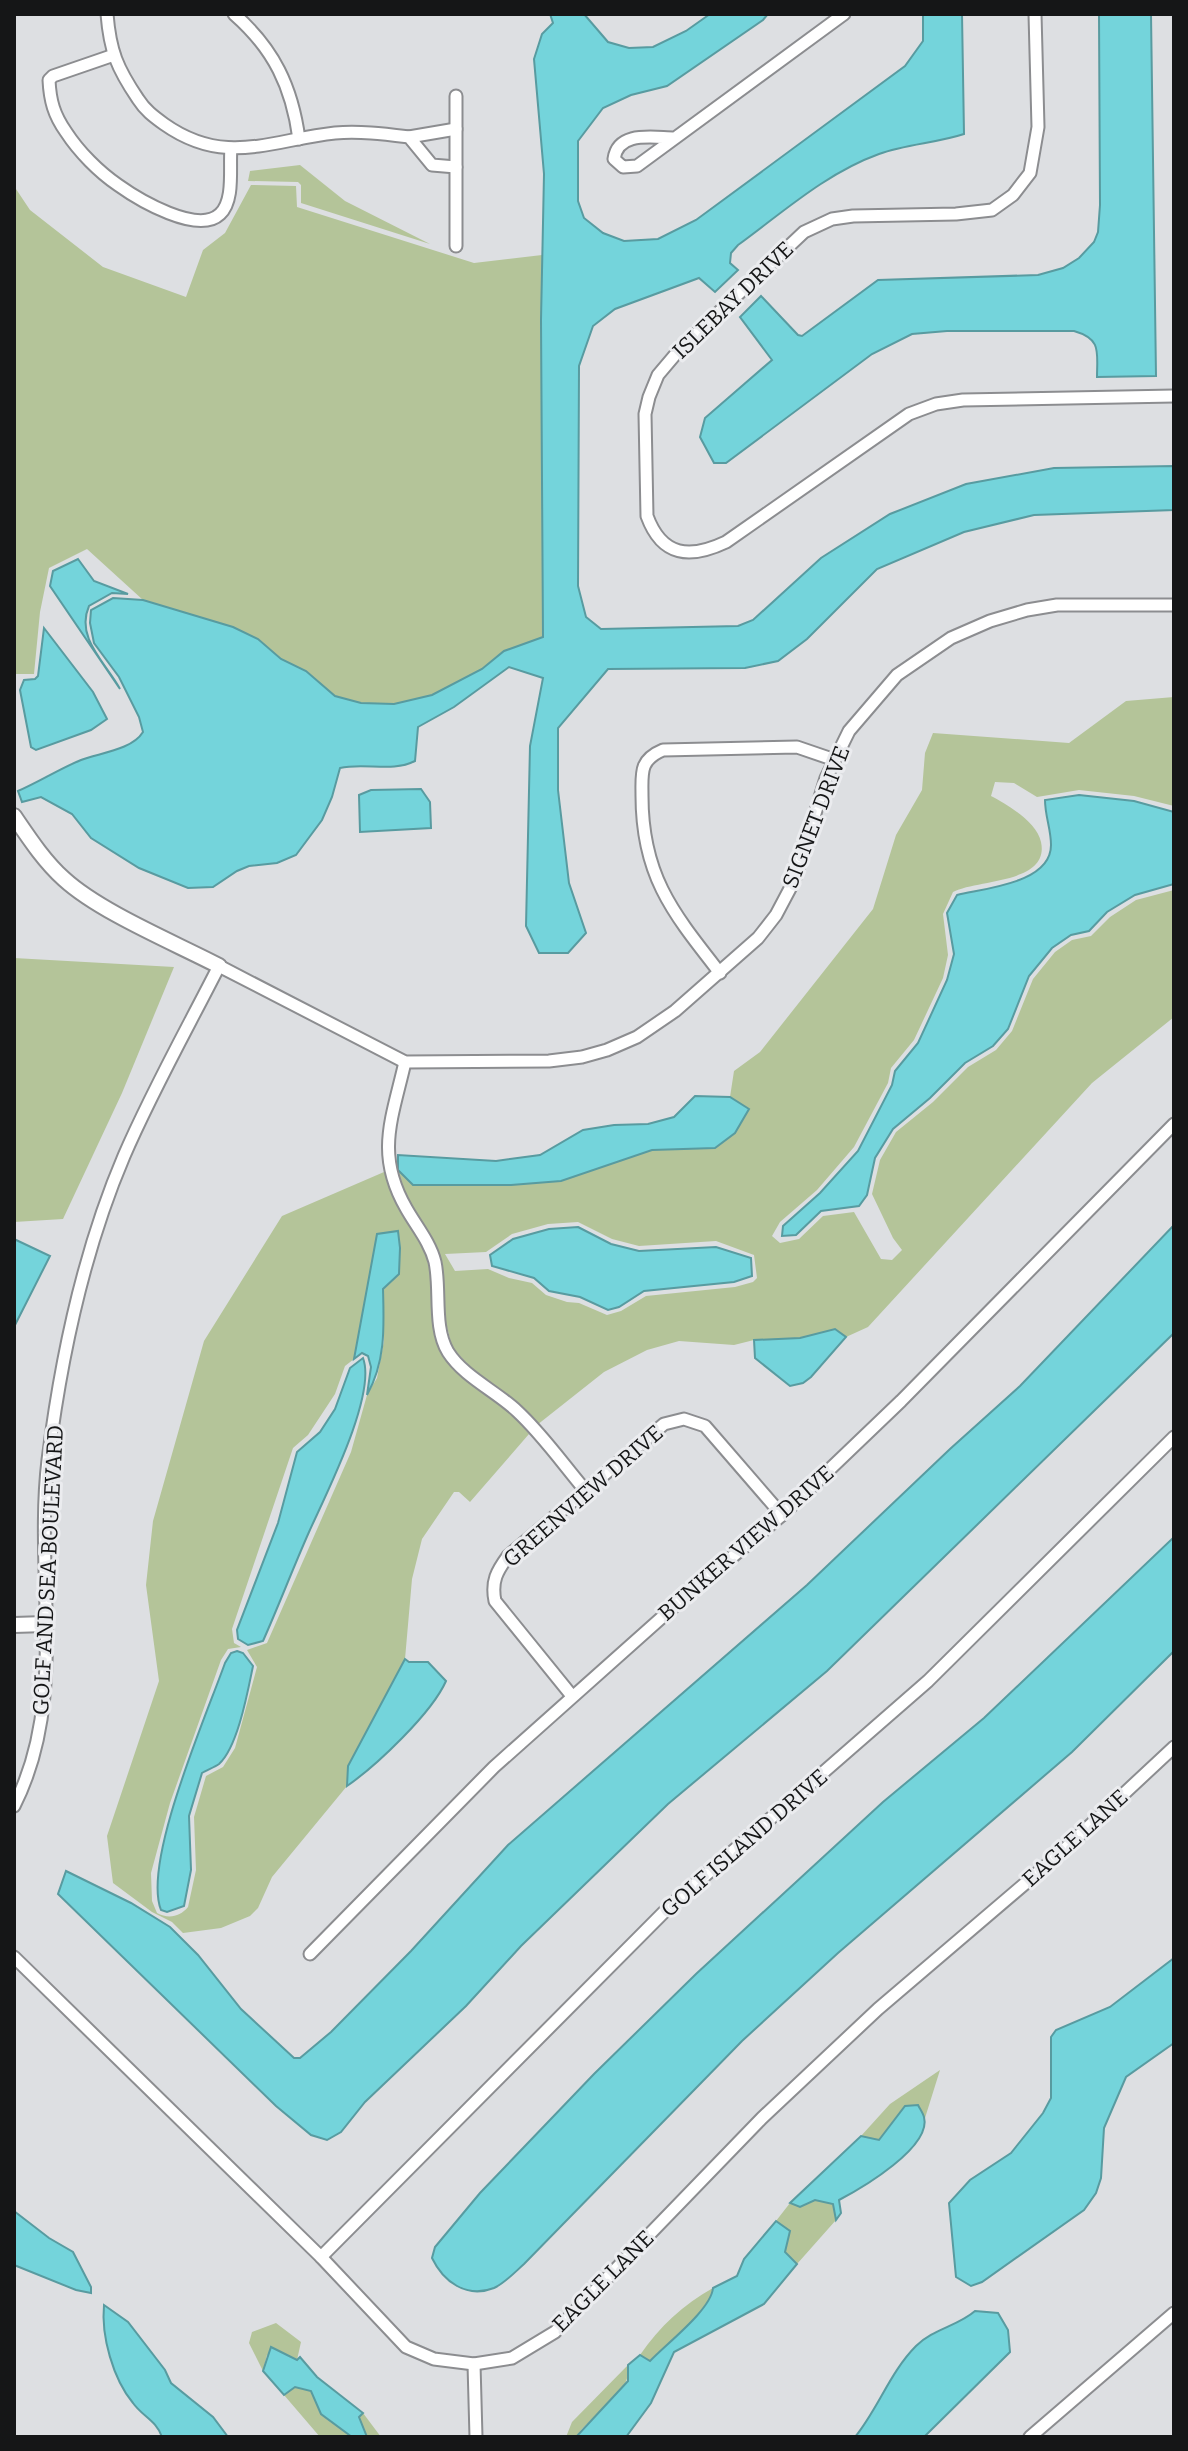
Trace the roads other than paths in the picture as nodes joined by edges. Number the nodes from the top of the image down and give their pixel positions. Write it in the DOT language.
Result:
graph roads {
  1 [pos="107,14"];
  2 [pos="234,14"];
  3 [pos="844,14"];
  4 [pos="1035,14"];
  5 [pos="114,55"];
  6 [pos="456,96"];
  7 [pos="456,129"];
  8 [pos="409,137"];
  9 [pos="675,138"];
  10 [pos="299,139"];
  11 [pos="231,148"];
  12 [pos="456,167"];
  13 [pos="456,246"];
  14 [pos="1174,396"];
  15 [pos="1174,605"];
  16 [pos="835,760"];
  17 [pos="14,816"];
  18 [pos="219,966"];
  19 [pos="720,973"];
  20 [pos="405,1062"];
  21 [pos="1174,1124"];
  22 [pos="1174,1437"];
  23 [pos="585,1490"];
  24 [pos="782,1515"];
  25 [pos="45,1624"];
  26 [pos="14,1625"];
  27 [pos="572,1696"];
  28 [pos="1174,1747"];
  29 [pos="14,1806"];
  30 [pos="310,1954"];
  31 [pos="14,1957"];
  32 [pos="321,2257"];
  33 [pos="1174,2313"];
  34 [pos="474,2364"];
  35 [pos="476,2437"];
  36 [pos="1030,2437"];
  1 -- 5 [label="street"];
  2 -- 10 [label="street"];
  3 -- 9 [label="street"];
  4 -- 14 [label="street, ISLEBAY DRIVE"];
  5 -- 11 [label="street"];
  5 -- 11 [label="street"];
  6 -- 7 [label="street"];
  7 -- 8 [label="street"];
  7 -- 12 [label="street"];
  8 -- 10 [label="street"];
  8 -- 12 [label="street"];
  9 -- 9 [label="street"];
  10 -- 11 [label="street"];
  12 -- 13 [label="street"];
  15 -- 16 [label="street, SIGNET DRIVE"];
  16 -- 19 [label="street, SIGNET DRIVE"];
  16 -- 19 [label="street"];
  17 -- 18 [label="street"];
  18 -- 20 [label="street, SIGNET DRIVE"];
  18 -- 25 [label="street, GOLF AND SEA BOULEVARD"];
  19 -- 20 [label="street, SIGNET DRIVE"];
  20 -- 23 [label="street"];
  21 -- 24 [label="street, BUNKER VIEW DRIVE"];
  22 -- 32 [label="street, GOLF ISLAND DRIVE"];
  23 -- 24 [label="street, GREENVIEW DRIVE"];
  23 -- 27 [label="street, GREENVIEW DRIVE"];
  24 -- 27 [label="street, BUNKER VIEW DRIVE"];
  25 -- 26 [label="street"];
  25 -- 29 [label="street, GOLF AND SEA BOULEVARD"];
  27 -- 30 [label="street, BUNKER VIEW DRIVE"];
  28 -- 34 [label="street, EAGLE LANE"];
  31 -- 32 [label="street, EAGLE LANE"];
  32 -- 34 [label="street, EAGLE LANE"];
  33 -- 36 [label="street"];
  34 -- 35 [label="street"];
}
